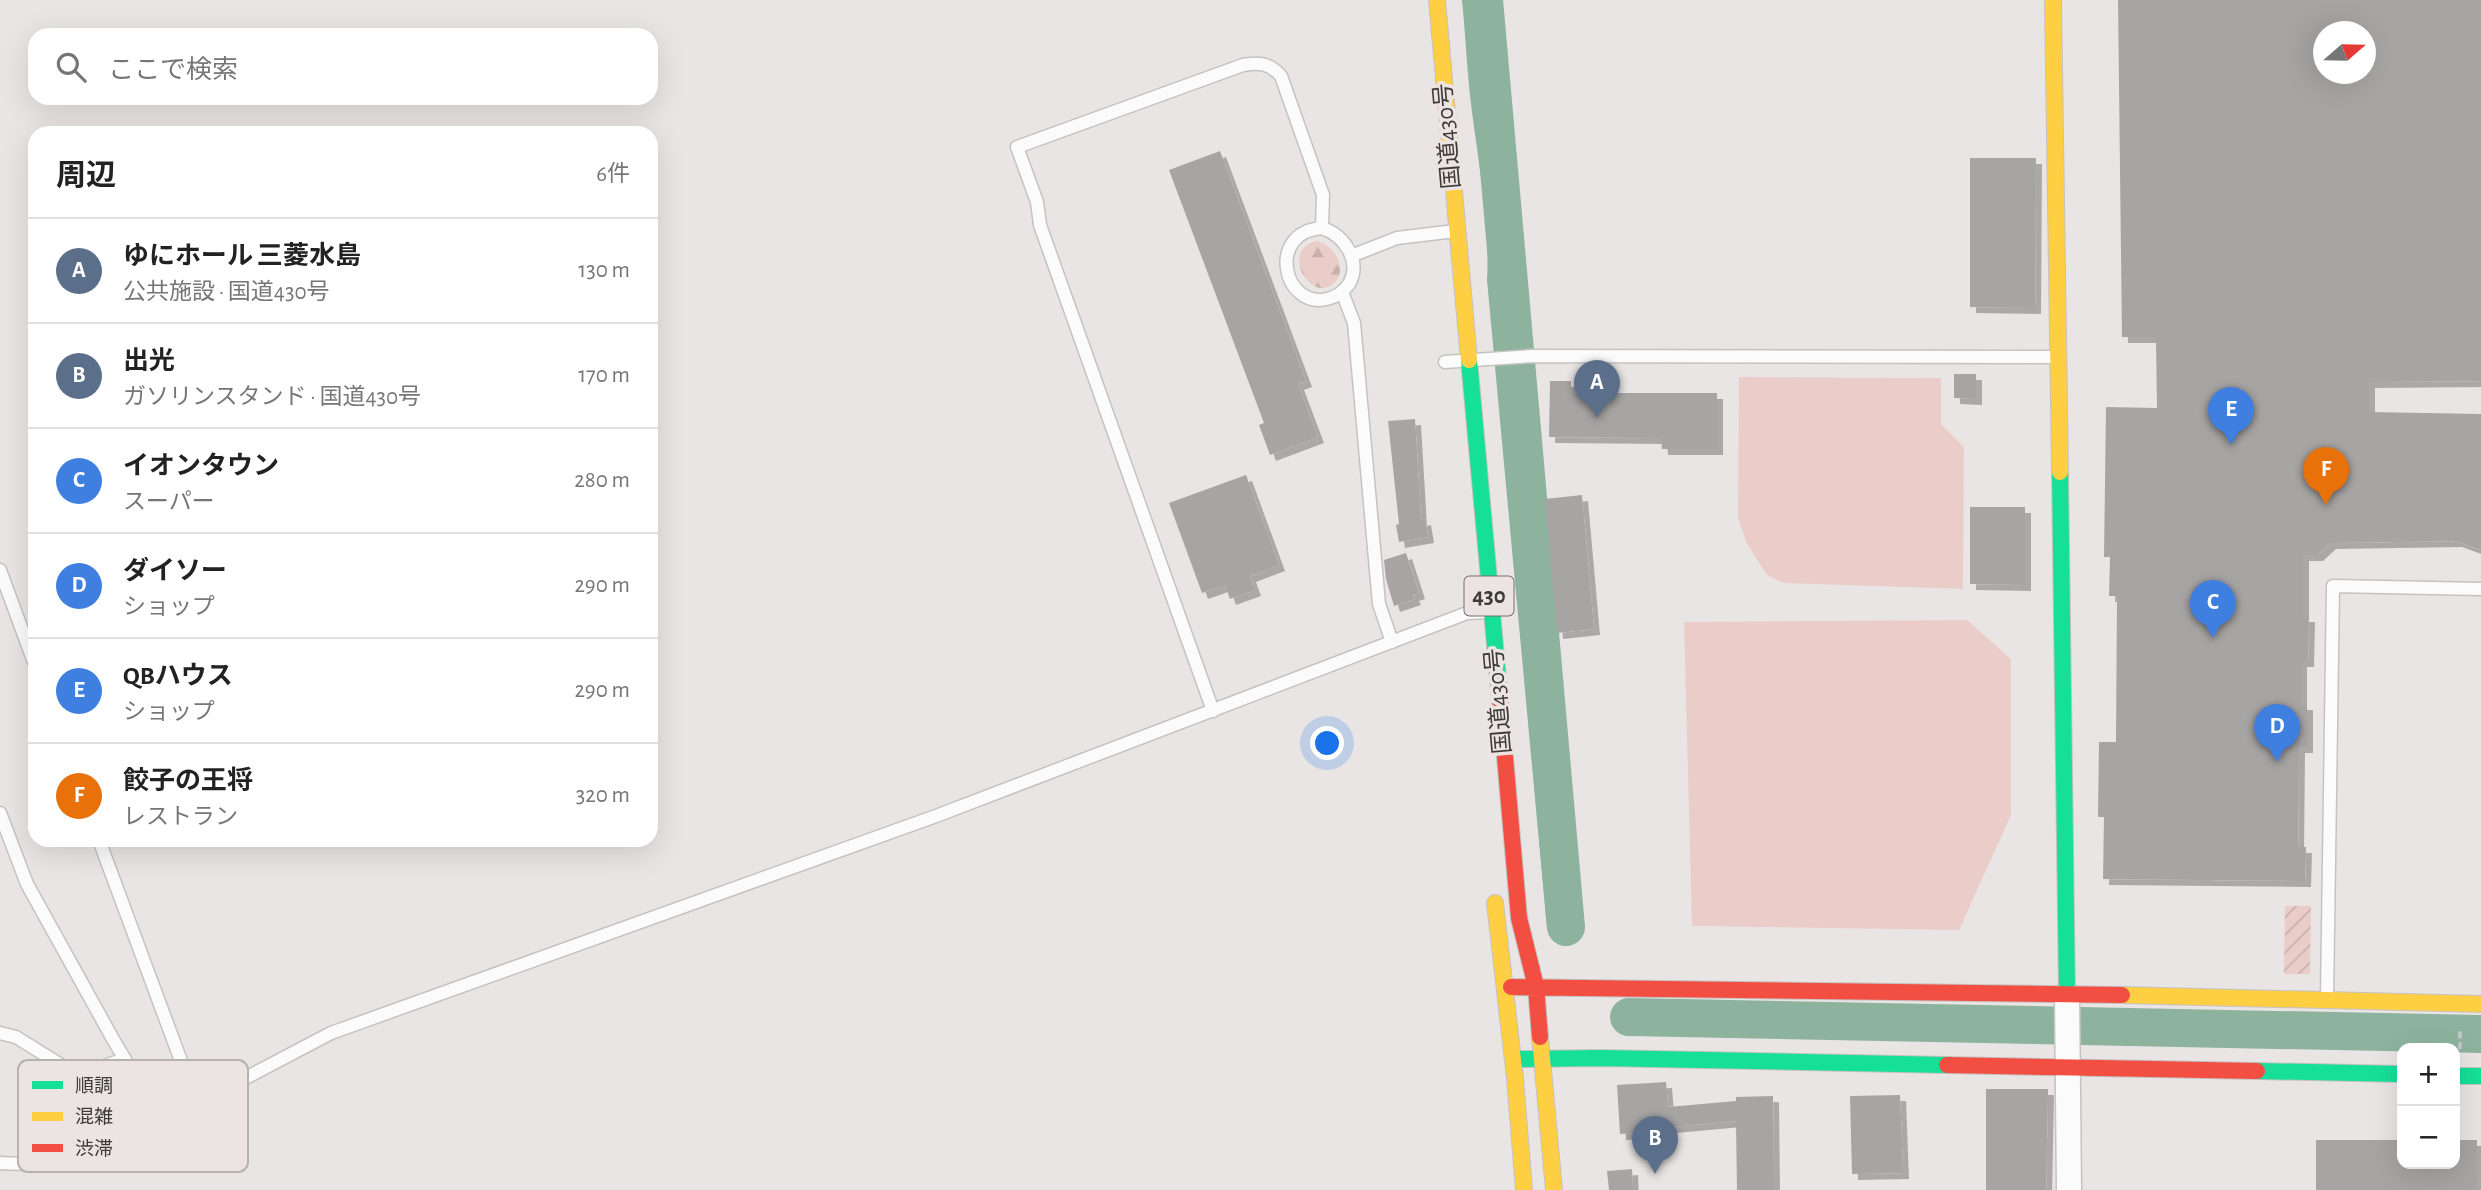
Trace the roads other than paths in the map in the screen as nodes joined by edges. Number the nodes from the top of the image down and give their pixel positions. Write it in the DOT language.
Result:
graph roads {
  1 [pos="1437,0"];
  2 [pos="2053,0"];
  3 [pos="1322,228"];
  4 [pos="1456,231"];
  5 [pos="1351,257"];
  6 [pos="1342,292"];
  7 [pos="1445,354"];
  8 [pos="2058,357"];
  9 [pos="1468,359"];
  10 [pos="1447,379"];
  11 [pos="0,570"];
  12 [pos="2481,589"];
  13 [pos="1491,612"];
  14 [pos="1392,642"];
  15 [pos="28,646"];
  16 [pos="1213,710"];
  17 [pos="0,813"];
  18 [pos="102,847"];
  19 [pos="1493,884"];
  20 [pos="1505,987"];
  21 [pos="1536,987"];
  22 [pos="2327,1000"];
  23 [pos="2481,1004"];
  24 [pos="2068,1005"];
  25 [pos="0,1033"];
  26 [pos="2068,1056"];
  27 [pos="1543,1058"];
  28 [pos="125,1059"];
  29 [pos="1513,1059"];
  30 [pos="54,1060"];
  31 [pos="122,1060"];
  32 [pos="181,1060"];
  33 [pos="2397,1074"];
  34 [pos="2460,1076"];
  35 [pos="2481,1076"];
  36 [pos="248,1077"];
  37 [pos="0,1163"];
  38 [pos="18,1164"];
  39 [pos="1524,1190"];
  40 [pos="1554,1190"];
  41 [pos="2069,1190"];
  1 -- 4 [label="main road, 国道430号 / 430"];
  2 -- 8 [label="main road"];
  3 -- 5 [label="lane"];
  3 -- 6 [label="lane"];
  3 -- 16 [label="lane"];
  4 -- 5 [label="lane"];
  4 -- 9 [label="main road, 国道430号 / 430"];
  5 -- 6 [label="lane"];
  6 -- 14 [label="lane"];
  7 -- 9 [label="lane"];
  7 -- 10 [label="main road"];
  8 -- 9 [label="lane"];
  8 -- 24 [label="main road"];
  9 -- 13 [label="main road, 国道430号 / 430"];
  11 -- 15 [label="lane"];
  12 -- 22 [label="lane"];
  13 -- 14 [label="lane"];
  13 -- 21 [label="main road, 国道430号 / 430"];
  14 -- 16 [label="lane"];
  16 -- 36 [label="lane"];
  17 -- 28 [label="lane"];
  18 -- 32 [label="lane"];
  19 -- 20 [label="main road"];
  20 -- 21 [label="main road"];
  20 -- 29 [label="main road"];
  21 -- 24 [label="main road"];
  21 -- 27 [label="main road, 国道430号 / 430"];
  22 -- 23 [label="main road"];
  22 -- 24 [label="main road"];
  24 -- 26 [label="street"];
  25 -- 30 [label="lane"];
  26 -- 27 [label="main road"];
  26 -- 33 [label="main road"];
  26 -- 41 [label="street"];
  27 -- 29 [label="main road"];
  27 -- 40 [label="main road, 国道430号 / 430"];
  28 -- 31 [label="lane"];
  29 -- 39 [label="main road"];
  34 -- 35 [label="main road"];
  37 -- 38 [label="lane"];
}
